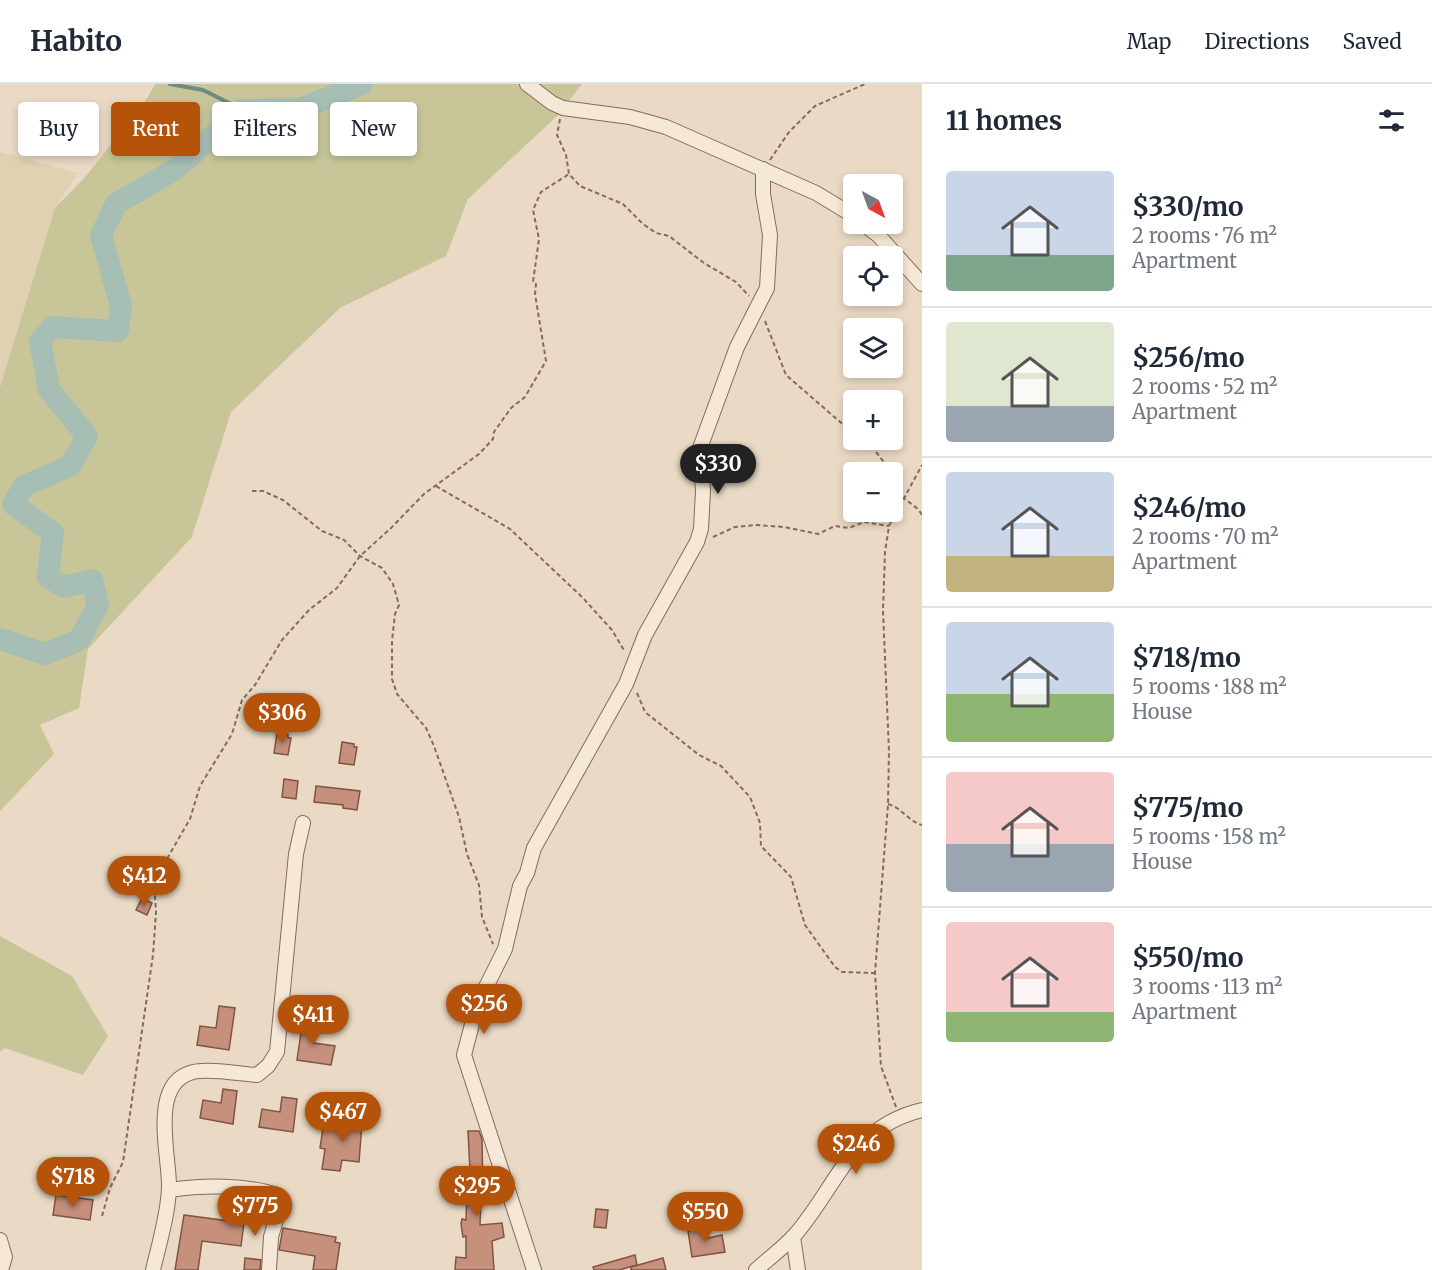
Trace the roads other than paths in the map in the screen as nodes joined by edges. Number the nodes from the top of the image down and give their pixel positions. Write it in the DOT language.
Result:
graph roads {
  1 [pos="527,84"];
  2 [pos="763,169"];
  3 [pos="843,209"];
  4 [pos="877,234"];
  5 [pos="922,284"];
  6 [pos="303,823"];
  7 [pos="922,1110"];
  8 [pos="169,1190"];
  9 [pos="793,1237"];
  10 [pos="0,1240"];
  11 [pos="2,1270"];
  12 [pos="153,1270"];
  13 [pos="268,1270"];
  14 [pos="534,1270"];
  15 [pos="756,1270"];
  16 [pos="798,1270"];
  1 -- 2 [label="street"];
  2 -- 3 [label="street"];
  2 -- 14 [label="street"];
  4 -- 5 [label="street"];
  6 -- 8 [label="street"];
  7 -- 9 [label="street"];
  8 -- 12 [label="street"];
  8 -- 13 [label="street"];
  9 -- 15 [label="street"];
  9 -- 16 [label="street"];
  10 -- 11 [label="street"];
}
